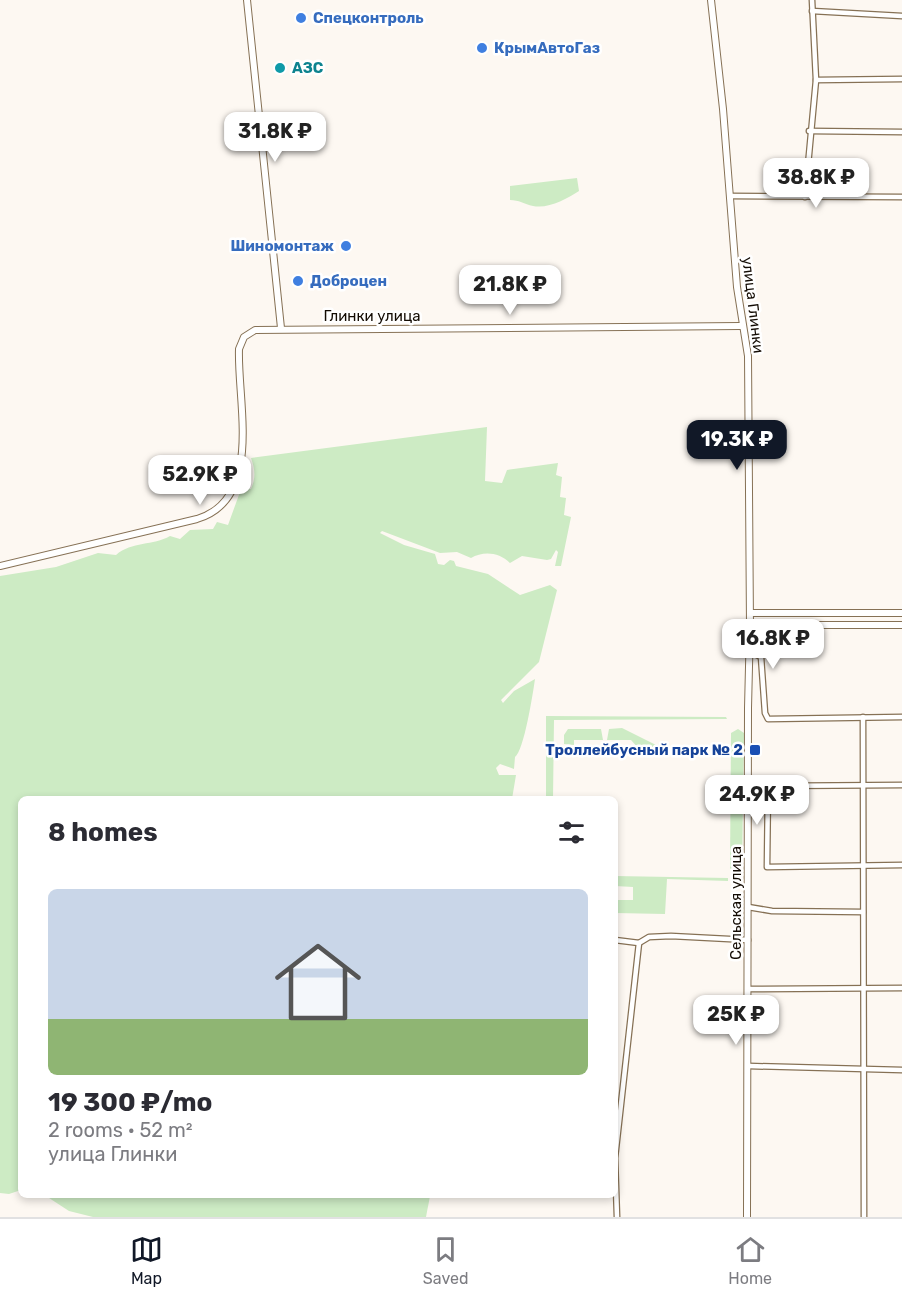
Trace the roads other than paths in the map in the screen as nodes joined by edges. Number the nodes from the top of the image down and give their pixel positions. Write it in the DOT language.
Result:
graph roads {
  1 [pos="247,0"];
  2 [pos="711,0"];
  3 [pos="812,0"];
  4 [pos="812,11"];
  5 [pos="902,16"];
  6 [pos="816,80"];
  7 [pos="902,80"];
  8 [pos="809,131"];
  9 [pos="902,132"];
  10 [pos="730,196"];
  11 [pos="805,197"];
  12 [pos="902,197"];
  13 [pos="741,326"];
  14 [pos="281,328"];
  15 [pos="0,566"];
  16 [pos="750,613"];
  17 [pos="902,613"];
  18 [pos="902,625"];
  19 [pos="750,626"];
  20 [pos="749,651"];
  21 [pos="863,717"];
  22 [pos="902,717"];
  23 [pos="862,784"];
  24 [pos="902,785"];
  25 [pos="902,865"];
  26 [pos="861,867"];
  27 [pos="748,907"];
  28 [pos="863,912"];
  29 [pos="618,940"];
  30 [pos="748,940"];
  31 [pos="639,943"];
  32 [pos="902,988"];
  33 [pos="748,989"];
  34 [pos="864,989"];
  35 [pos="748,1066"];
  36 [pos="864,1069"];
  37 [pos="902,1070"];
  38 [pos="618,1131"];
  39 [pos="616,1198"];
  40 [pos="617,1217"];
  41 [pos="747,1217"];
  42 [pos="864,1217"];
  1 -- 14 [label="main road"];
  2 -- 10 [label="main road, улица Глинки"];
  3 -- 4 [label="street"];
  4 -- 5 [label="street"];
  4 -- 6 [label="street"];
  6 -- 7 [label="street"];
  6 -- 8 [label="street"];
  8 -- 9 [label="street"];
  8 -- 11 [label="street"];
  10 -- 11 [label="street"];
  10 -- 13 [label="main road, улица Глинки"];
  11 -- 12 [label="street"];
  13 -- 14 [label="main road, Глинки улица"];
  13 -- 16 [label="main road, улица Глинки"];
  14 -- 15 [label="main road, Глинки улица"];
  16 -- 17 [label="main road"];
  16 -- 19 [label="main road, улица Глинки"];
  18 -- 19 [label="main road"];
  19 -- 20 [label="main road, Сельская улица"];
  20 -- 21 [label="street"];
  20 -- 27 [label="main road, Сельская улица"];
  21 -- 22 [label="street"];
  21 -- 23 [label="street"];
  23 -- 24 [label="street"];
  23 -- 26 [label="street"];
  23 -- 26 [label="street"];
  25 -- 26 [label="street"];
  26 -- 28 [label="street"];
  27 -- 28 [label="street"];
  27 -- 30 [label="main road, Сельская улица"];
  28 -- 34 [label="street"];
  29 -- 31 [label="street"];
  30 -- 31 [label="street"];
  30 -- 33 [label="main road, Сельская улица"];
  31 -- 38 [label="street"];
  32 -- 34 [label="street"];
  33 -- 34 [label="street"];
  33 -- 35 [label="main road, Сельская улица"];
  34 -- 36 [label="street"];
  35 -- 36 [label="street"];
  35 -- 41 [label="main road, Сельская улица"];
  36 -- 37 [label="street"];
  36 -- 42 [label="street"];
  39 -- 40 [label="street"];
}
